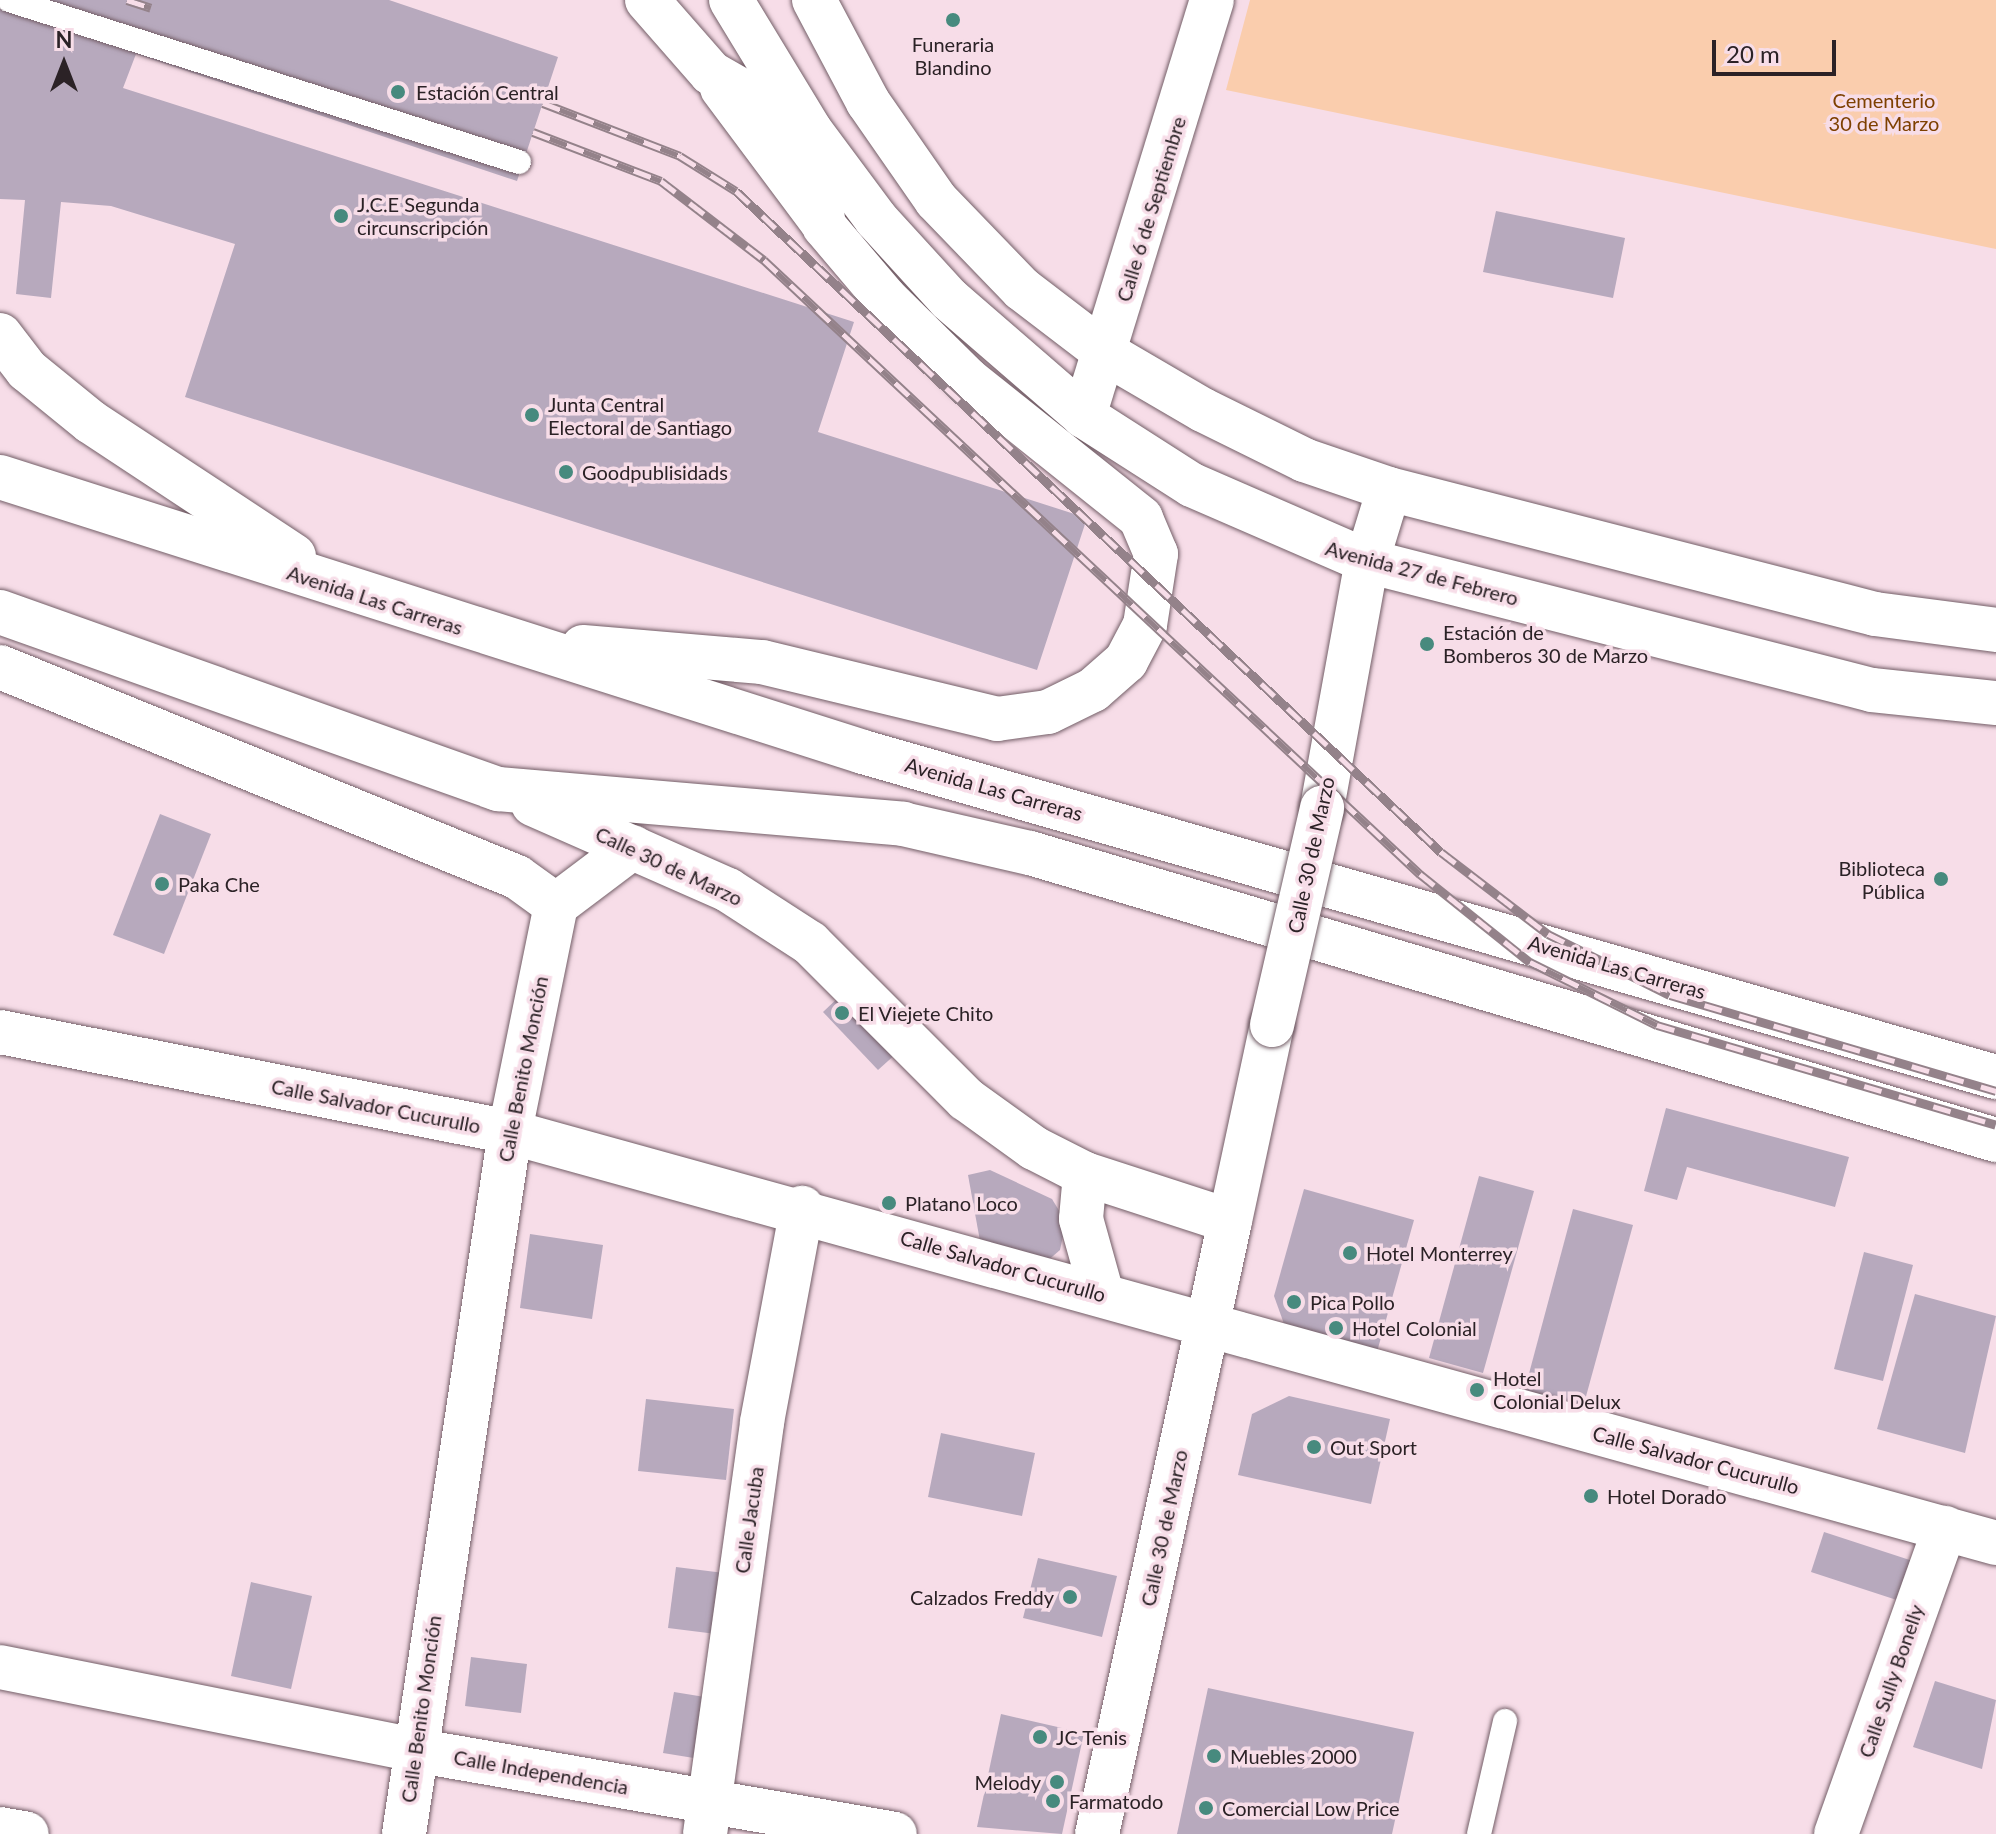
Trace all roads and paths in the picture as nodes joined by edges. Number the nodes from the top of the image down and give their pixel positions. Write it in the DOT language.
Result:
graph roads {
  1 [pos="9,0"];
  2 [pos="647,0"];
  3 [pos="731,0"];
  4 [pos="814,0"];
  5 [pos="1212,0"];
  6 [pos="711,73"];
  7 [pos="868,102"];
  8 [pos="810,130"];
  9 [pos="519,162"];
  10 [pos="824,226"];
  11 [pos="0,335"];
  12 [pos="1107,354"];
  13 [pos="1084,416"];
  14 [pos="0,477"];
  15 [pos="1389,489"];
  16 [pos="1367,561"];
  17 [pos="349,593"];
  18 [pos="0,612"];
  19 [pos="1996,630"];
  20 [pos="496,640"];
  21 [pos="762,662"];
  22 [pos="0,667"];
  23 [pos="1996,703"];
  24 [pos="863,752"];
  25 [pos="498,789"];
  26 [pos="633,847"];
  27 [pos="556,905"];
  28 [pos="0,1032"];
  29 [pos="1996,1077"];
  30 [pos="510,1132"];
  31 [pos="1996,1140"];
  32 [pos="1085,1174"];
  33 [pos="802,1208"];
  34 [pos="1230,1221"];
  35 [pos="1102,1294"];
  36 [pos="1208,1327"];
  37 [pos="1945,1528"];
  38 [pos="1996,1543"];
  39 [pos="0,1667"];
  40 [pos="1505,1721"];
  41 [pos="414,1750"];
  42 [pos="708,1817"];
  43 [pos="0,1829"];
  44 [pos="27,1834"];
  45 [pos="404,1834"];
  46 [pos="895,1834"];
  47 [pos="1097,1834"];
  48 [pos="1479,1834"];
  49 [pos="1836,1834"];
  1 -- 9 [label="lane"];
  2 -- 6 [label="main road"];
  3 -- 8 [label="main road, Avenida 27 de Febrero"];
  4 -- 7 [label="main road"];
  5 -- 12 [label="main road, Calle 6 de Septiembre"];
  6 -- 8 [label="main road"];
  6 -- 10 [label="main road"];
  7 -- 8 [label="main road"];
  7 -- 12 [label="main road"];
  8 -- 10 [label="main road"];
  8 -- 13 [label="main road, Avenida 27 de Febrero"];
  10 -- 21 [label="main road"];
  11 -- 17 [label="main road"];
  12 -- 13 [label="main road, Calle 6 de Septiembre"];
  12 -- 15 [label="main road"];
  13 -- 16 [label="main road, Avenida 27 de Febrero"];
  14 -- 17 [label="main road, Avenida Las Carreras"];
  15 -- 16 [label="main road, Calle 30 de Marzo"];
  15 -- 19 [label="main road"];
  16 -- 23 [label="main road, Avenida 27 de Febrero"];
  16 -- 34 [label="main road, Calle 30 de Marzo, bridge"];
  17 -- 20 [label="main road, Avenida Las Carreras"];
  18 -- 25 [label="main road"];
  20 -- 21 [label="main road"];
  20 -- 24 [label="main road, Avenida Las Carreras"];
  21 -- 24 [label="main road"];
  22 -- 27 [label="main road"];
  24 -- 29 [label="main road, Avenida Las Carreras"];
  25 -- 26 [label="main road, Calle 30 de Marzo"];
  25 -- 31 [label="main road"];
  26 -- 27 [label="main road"];
  26 -- 32 [label="main road, Calle 30 de Marzo"];
  27 -- 30 [label="main road, Calle Benito Monción"];
  28 -- 30 [label="main road, Calle Salvador Cucurullo"];
  30 -- 33 [label="main road, Calle Salvador Cucurullo"];
  30 -- 41 [label="main road, Calle Benito Monción"];
  32 -- 34 [label="main road, Calle 30 de Marzo"];
  32 -- 35 [label="main road"];
  33 -- 35 [label="main road, Calle Salvador Cucurullo"];
  33 -- 42 [label="main road, Calle Jacuba"];
  34 -- 36 [label="main road, Calle 30 de Marzo"];
  35 -- 36 [label="main road, Calle Salvador Cucurullo"];
  36 -- 37 [label="main road, Calle Salvador Cucurullo"];
  36 -- 47 [label="main road, Calle 30 de Marzo"];
  37 -- 38 [label="main road, Calle Salvador Cucurullo"];
  37 -- 49 [label="main road, Calle Sully Bonelly"];
  39 -- 41 [label="main road, Calle Independencia"];
  40 -- 48 [label="lane"];
  41 -- 42 [label="main road, Calle Independencia"];
  41 -- 45 [label="main road, Calle Benito Monción"];
  42 -- 46 [label="main road, Calle Independencia"];
  43 -- 44 [label="main road"];
}
